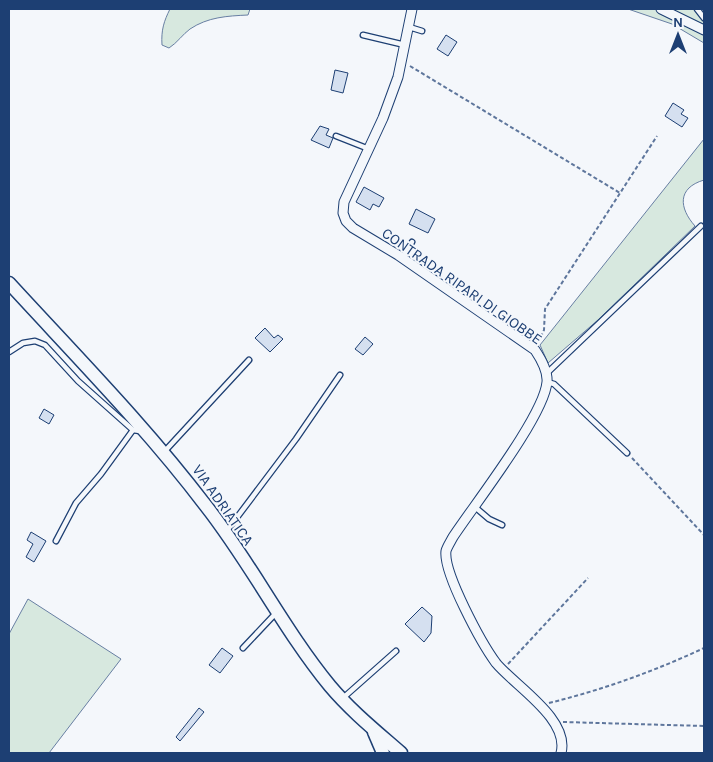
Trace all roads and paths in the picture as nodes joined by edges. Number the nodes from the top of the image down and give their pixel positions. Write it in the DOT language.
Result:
graph roads {
  1 [pos="412,9"];
  2 [pos="660,9"];
  3 [pos="697,9"];
  4 [pos="704,18"];
  5 [pos="409,27"];
  6 [pos="704,30"];
  7 [pos="422,31"];
  8 [pos="363,35"];
  9 [pos="405,45"];
  10 [pos="401,61"];
  11 [pos="336,136"];
  12 [pos="657,136"];
  13 [pos="369,148"];
  14 [pos="620,193"];
  15 [pos="701,226"];
  16 [pos="412,242"];
  17 [pos="403,258"];
  18 [pos="9,282"];
  19 [pos="535,350"];
  20 [pos="9,352"];
  21 [pos="249,360"];
  22 [pos="340,375"];
  23 [pos="547,378"];
  24 [pos="133,430"];
  25 [pos="146,432"];
  26 [pos="164,452"];
  27 [pos="627,452"];
  28 [pos="474,506"];
  29 [pos="502,525"];
  30 [pos="225,534"];
  31 [pos="704,535"];
  32 [pos="56,541"];
  33 [pos="588,578"];
  34 [pos="277,612"];
  35 [pos="243,648"];
  36 [pos="704,648"];
  37 [pos="396,650"];
  38 [pos="502,669"];
  39 [pos="342,699"];
  40 [pos="539,705"];
  41 [pos="553,721"];
  42 [pos="704,726"];
  43 [pos="372,728"];
  44 [pos="384,753"];
  45 [pos="401,753"];
  46 [pos="561,753"];
  1 -- 5 [label="street, CONTRADA RIPARI DI GIOBBE"];
  2 -- 6 [label="street"];
  3 -- 4 [label="lane"];
  5 -- 7 [label="lane"];
  5 -- 9 [label="street, CONTRADA RIPARI DI GIOBBE"];
  8 -- 9 [label="lane"];
  9 -- 10 [label="street, CONTRADA RIPARI DI GIOBBE"];
  10 -- 13 [label="street, CONTRADA RIPARI DI GIOBBE"];
  10 -- 14 [label="path"];
  11 -- 13 [label="lane"];
  12 -- 14 [label="path"];
  13 -- 17 [label="street, CONTRADA RIPARI DI GIOBBE"];
  14 -- 19 [label="path"];
  15 -- 23 [label="lane"];
  16 -- 17 [label="lane"];
  17 -- 19 [label="street, CONTRADA RIPARI DI GIOBBE"];
  18 -- 25 [label="main road, VIA ADRIATICA"];
  19 -- 23 [label="street, CONTRADA RIPARI DI GIOBBE"];
  20 -- 24 [label="lane"];
  21 -- 26 [label="lane"];
  22 -- 30 [label="lane"];
  23 -- 27 [label="lane"];
  23 -- 28 [label="street"];
  24 -- 25 [label="lane"];
  24 -- 32 [label="lane"];
  25 -- 26 [label="main road, VIA ADRIATICA"];
  26 -- 30 [label="main road, VIA ADRIATICA"];
  27 -- 31 [label="path"];
  28 -- 29 [label="lane"];
  28 -- 38 [label="street"];
  30 -- 34 [label="main road, VIA ADRIATICA"];
  33 -- 38 [label="path"];
  34 -- 35 [label="lane"];
  34 -- 39 [label="main road, VIA ADRIATICA"];
  36 -- 40 [label="path"];
  37 -- 39 [label="lane"];
  38 -- 40 [label="street"];
  39 -- 43 [label="main road, VIA ADRIATICA"];
  40 -- 41 [label="street"];
  41 -- 42 [label="path"];
  41 -- 46 [label="street"];
  43 -- 44 [label="main road"];
  43 -- 45 [label="main road, VIA ADRIATICA"];
}
